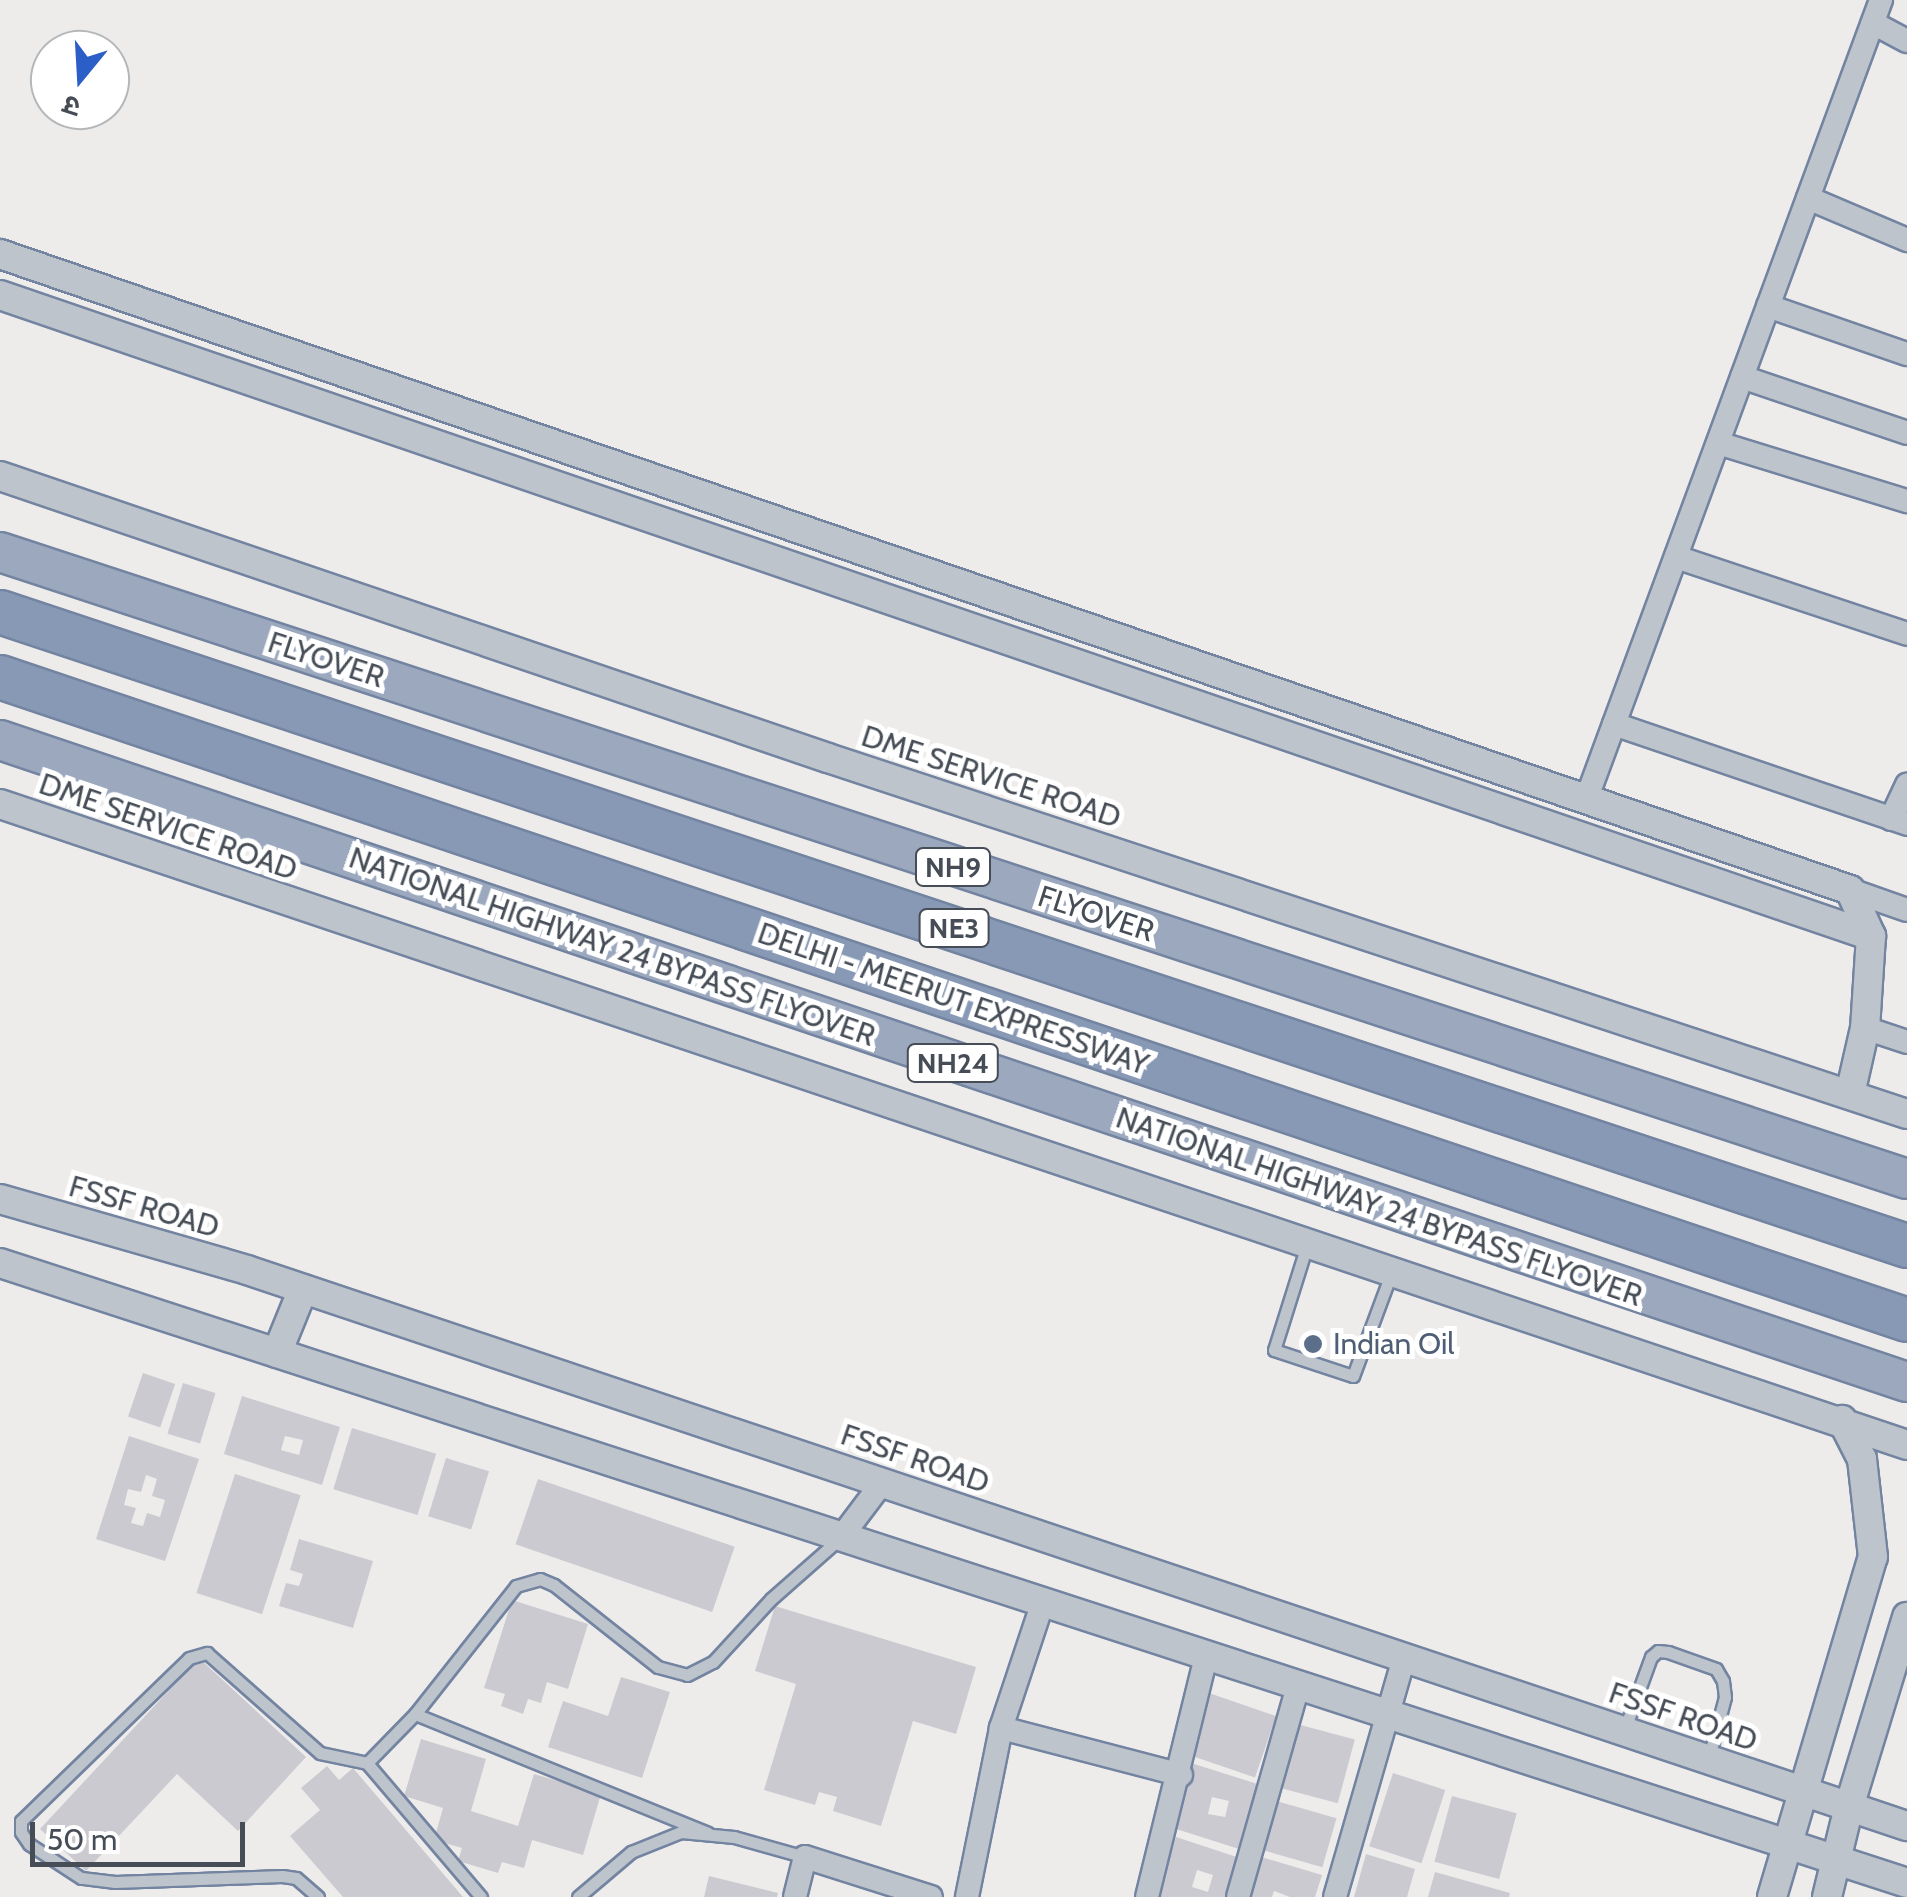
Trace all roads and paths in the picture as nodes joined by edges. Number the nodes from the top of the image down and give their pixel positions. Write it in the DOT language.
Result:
graph roads {
  1 [pos="1881,0"];
  2 [pos="1873,23"];
  3 [pos="1907,41"];
  4 [pos="1808,198"];
  5 [pos="1907,240"];
  6 [pos="0,254"];
  7 [pos="0,296"];
  8 [pos="1768,306"];
  9 [pos="1907,354"];
  10 [pos="332,368"];
  11 [pos="1742,377"];
  12 [pos="321,406"];
  13 [pos="1907,433"];
  14 [pos="1718,443"];
  15 [pos="0,476"];
  16 [pos="1907,501"];
  17 [pos="0,552"];
  18 [pos="1676,557"];
  19 [pos="0,612"];
  20 [pos="1907,634"];
  21 [pos="0,678"];
  22 [pos="1614,724"];
  23 [pos="0,740"];
  24 [pos="1448,752"];
  25 [pos="1907,784"];
  26 [pos="1438,790"];
  27 [pos="1586,800"];
  28 [pos="0,804"];
  29 [pos="1899,822"];
  30 [pos="1850,890"];
  31 [pos="1907,910"];
  32 [pos="1871,936"];
  33 [pos="1865,1028"];
  34 [pos="1907,1042"];
  35 [pos="1850,1094"];
  36 [pos="1907,1114"];
  37 [pos="1907,1179"];
  38 [pos="0,1200"];
  39 [pos="1308,1242"];
  40 [pos="1907,1246"];
  41 [pos="0,1263"];
  42 [pos="1392,1270"];
  43 [pos="303,1289"];
  44 [pos="1907,1320"];
  45 [pos="277,1353"];
  46 [pos="1907,1382"];
  47 [pos="1842,1420"];
  48 [pos="1907,1445"];
  49 [pos="882,1483"];
  50 [pos="842,1536"];
  51 [pos="1043,1602"];
  52 [pos="1907,1616"];
  53 [pos="1206,1656"];
  54 [pos="1404,1658"];
  55 [pos="1298,1687"];
  56 [pos="415,1714"];
  57 [pos="1384,1716"];
  58 [pos="1001,1728"];
  59 [pos="1624,1731"];
  60 [pos="1708,1760"];
  61 [pos="367,1764"];
  62 [pos="1180,1775"];
  63 [pos="1805,1792"];
  64 [pos="1849,1807"];
  65 [pos="1907,1826"];
  66 [pos="708,1832"];
  67 [pos="1786,1844"];
  68 [pos="805,1857"];
  69 [pos="1838,1860"];
  70 [pos="1907,1883"];
  71 [pos="318,1897"];
  72 [pos="481,1897"];
  73 [pos="578,1897"];
  74 [pos="795,1897"];
  75 [pos="930,1897"];
  76 [pos="966,1897"];
  77 [pos="1147,1897"];
  78 [pos="1238,1897"];
  79 [pos="1334,1897"];
  80 [pos="1772,1897"];
  81 [pos="1827,1897"];
  1 -- 2 [label="street"];
  2 -- 3 [label="street"];
  2 -- 4 [label="street"];
  4 -- 5 [label="street"];
  4 -- 8 [label="street"];
  6 -- 10 [label="street"];
  7 -- 12 [label="street"];
  8 -- 9 [label="street"];
  8 -- 11 [label="street"];
  10 -- 12 [label="street"];
  10 -- 24 [label="street"];
  11 -- 13 [label="street"];
  11 -- 14 [label="street"];
  12 -- 26 [label="street"];
  14 -- 16 [label="street"];
  14 -- 18 [label="street"];
  15 -- 35 [label="street, DME SERVICE ROAD"];
  17 -- 37 [label="highway, FLYOVER / NH9"];
  18 -- 20 [label="street"];
  18 -- 22 [label="street"];
  19 -- 40 [label="highway, NE3"];
  21 -- 44 [label="highway, DELHI - MEERUT EXPRESSWAY / NE3"];
  22 -- 27 [label="street"];
  22 -- 29 [label="street"];
  23 -- 46 [label="highway, NATIONAL HIGHWAY 24 BYPASS FLYOVER / NH24"];
  24 -- 26 [label="street"];
  24 -- 27 [label="street"];
  25 -- 29 [label="street"];
  26 -- 32 [label="street"];
  27 -- 30 [label="street"];
  28 -- 39 [label="street, DME SERVICE ROAD"];
  30 -- 31 [label="street"];
  30 -- 32 [label="street"];
  32 -- 33 [label="street"];
  33 -- 34 [label="street"];
  33 -- 35 [label="street"];
  35 -- 36 [label="street, DME SERVICE ROAD"];
  38 -- 43 [label="street, FSSF ROAD"];
  39 -- 42 [label="street, DME SERVICE ROAD"];
  39 -- 42 [label="lane"];
  41 -- 45 [label="street"];
  42 -- 47 [label="street, DME SERVICE ROAD"];
  43 -- 45 [label="street"];
  43 -- 49 [label="street, FSSF ROAD"];
  45 -- 50 [label="street"];
  47 -- 48 [label="street, DME SERVICE ROAD"];
  47 -- 63 [label="street"];
  49 -- 50 [label="street"];
  49 -- 54 [label="street, FSSF ROAD"];
  50 -- 51 [label="street"];
  50 -- 56 [label="lane"];
  51 -- 53 [label="street"];
  51 -- 58 [label="street"];
  52 -- 64 [label="street"];
  53 -- 55 [label="street"];
  53 -- 62 [label="street"];
  54 -- 57 [label="street"];
  54 -- 59 [label="street, FSSF ROAD"];
  55 -- 57 [label="street"];
  55 -- 78 [label="street"];
  56 -- 61 [label="lane"];
  56 -- 66 [label="lane"];
  57 -- 67 [label="street"];
  57 -- 79 [label="street"];
  58 -- 62 [label="street"];
  58 -- 76 [label="street"];
  59 -- 60 [label="street, FSSF ROAD"];
  59 -- 60 [label="lane"];
  60 -- 63 [label="street, FSSF ROAD"];
  61 -- 71 [label="lane"];
  61 -- 72 [label="lane"];
  62 -- 77 [label="street"];
  63 -- 64 [label="street, FSSF ROAD"];
  63 -- 67 [label="street"];
  64 -- 65 [label="street, FSSF ROAD"];
  64 -- 69 [label="street"];
  66 -- 68 [label="lane"];
  66 -- 73 [label="lane"];
  67 -- 69 [label="street"];
  67 -- 80 [label="street"];
  68 -- 74 [label="street"];
  68 -- 75 [label="street"];
  69 -- 70 [label="street"];
  69 -- 81 [label="street"];
}
